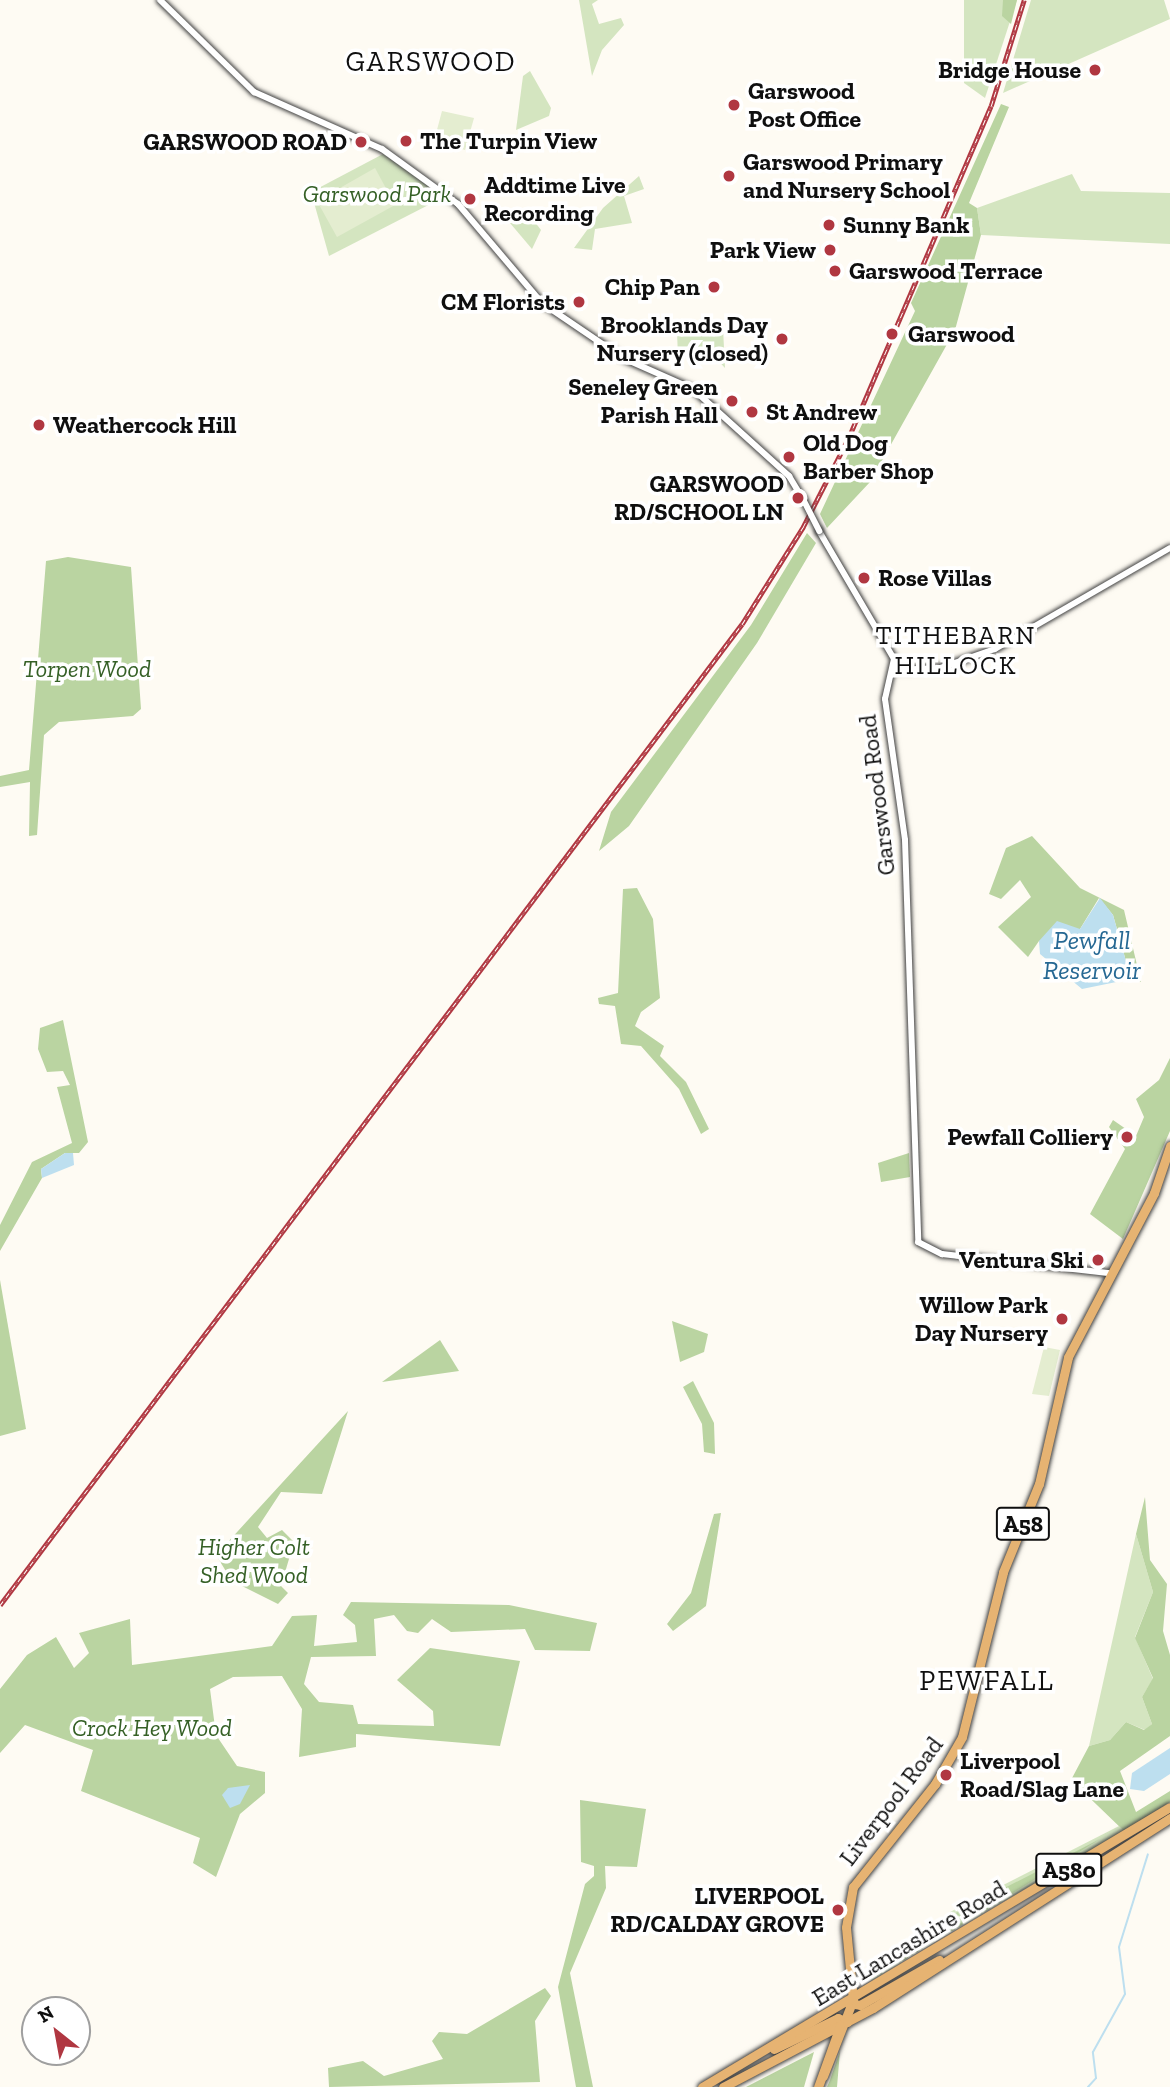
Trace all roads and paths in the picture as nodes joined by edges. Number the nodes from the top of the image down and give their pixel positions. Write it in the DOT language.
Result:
graph roads {
  1 [pos="160,0"];
  2 [pos="1170,548"];
  3 [pos="894,670"];
  4 [pos="1170,1146"];
  5 [pos="1108,1273"];
  6 [pos="1170,1807"];
  7 [pos="1170,1818"];
  8 [pos="1132,1836"];
  9 [pos="956,1953"];
  10 [pos="854,1976"];
  11 [pos="872,1989"];
  12 [pos="850,2003"];
  13 [pos="844,2022"];
  14 [pos="811,2042"];
  15 [pos="761,2053"];
  16 [pos="827,2059"];
  17 [pos="822,2076"];
  18 [pos="702,2087"];
  19 [pos="723,2087"];
  20 [pos="818,2087"];
  1 -- 3 [label="street, bridge"];
  2 -- 3 [label="street"];
  3 -- 5 [label="street, Garswood Road"];
  4 -- 5 [label="highway, Liverpool Road / A58"];
  5 -- 10 [label="highway, Liverpool Road / A58"];
  6 -- 8 [label="highway, East Lancashire Road / A580"];
  7 -- 8 [label="highway, East Lancashire Road / A580"];
  8 -- 9 [label="highway, East Lancashire Road / A580"];
  8 -- 11 [label="highway, East Lancashire Road / A580"];
  9 -- 12 [label="highway"];
  9 -- 13 [label="highway, East Lancashire Road / A580"];
  10 -- 11 [label="highway"];
  10 -- 12 [label="highway, Liverpool Road / A58"];
  11 -- 12 [label="highway, East Lancashire Road / A580"];
  12 -- 13 [label="highway, Liverpool Road / A58"];
  12 -- 15 [label="highway, East Lancashire Road / A580"];
  13 -- 14 [label="highway, East Lancashire Road / A580"];
  13 -- 15 [label="highway"];
  13 -- 16 [label="highway, A58"];
  13 -- 17 [label="highway, A58"];
  14 -- 16 [label="highway"];
  14 -- 19 [label="highway, East Lancashire Road / A580"];
  15 -- 18 [label="highway, East Lancashire Road / A580"];
  16 -- 17 [label="highway, A58"];
  17 -- 20 [label="highway, A58"];
}
